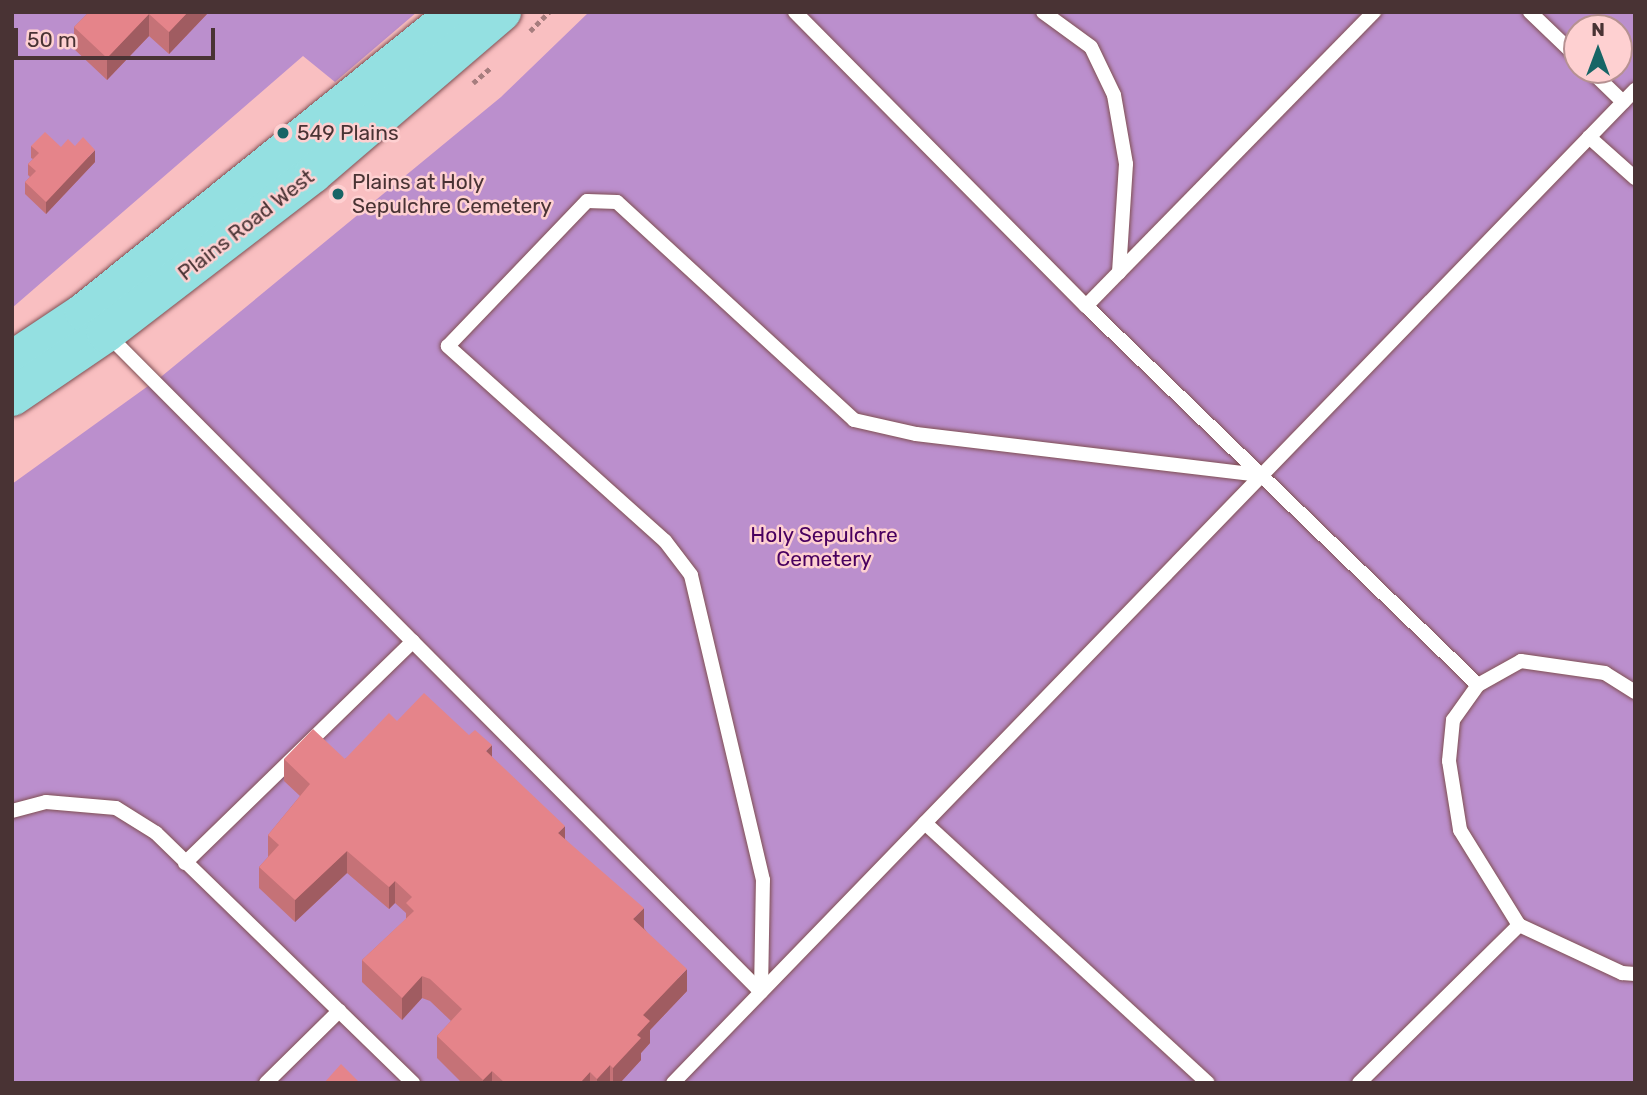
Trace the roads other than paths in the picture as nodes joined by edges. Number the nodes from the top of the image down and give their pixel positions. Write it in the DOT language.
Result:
graph roads {
  1 [pos="457,12"];
  2 [pos="502,12"];
  3 [pos="795,12"];
  4 [pos="1043,12"];
  5 [pos="1374,12"];
  6 [pos="1530,12"];
  7 [pos="1563,44"];
  8 [pos="1604,84"];
  9 [pos="1635,90"];
  10 [pos="1623,102"];
  11 [pos="1589,137"];
  12 [pos="1635,178"];
  13 [pos="1119,273"];
  14 [pos="1086,306"];
  15 [pos="95,323"];
  16 [pos="12,360"];
  17 [pos="12,397"];
  18 [pos="1261,475"];
  19 [pos="413,641"];
  20 [pos="1478,685"];
  21 [pos="1635,692"];
  22 [pos="12,811"];
  23 [pos="925,822"];
  24 [pos="185,863"];
  25 [pos="1520,925"];
  26 [pos="1635,974"];
  27 [pos="761,992"];
  28 [pos="339,1011"];
  29 [pos="266,1083"];
  30 [pos="413,1083"];
  31 [pos="673,1083"];
  32 [pos="1208,1083"];
  33 [pos="1359,1083"];
  1 -- 15 [label="main road, Plains Road West"];
  2 -- 15 [label="main road, Plains Road West"];
  3 -- 14 [label="lane"];
  4 -- 13 [label="lane"];
  5 -- 13 [label="lane"];
  6 -- 7 [label="lane"];
  8 -- 10 [label="lane"];
  9 -- 10 [label="lane"];
  10 -- 11 [label="lane"];
  11 -- 12 [label="lane"];
  11 -- 18 [label="lane"];
  13 -- 14 [label="lane"];
  14 -- 18 [label="lane"];
  15 -- 16 [label="main road, Plains Road West"];
  15 -- 17 [label="main road, Plains Road West"];
  15 -- 19 [label="lane"];
  18 -- 20 [label="lane"];
  18 -- 23 [label="lane"];
  18 -- 27 [label="lane"];
  19 -- 24 [label="lane"];
  19 -- 27 [label="lane"];
  20 -- 21 [label="lane"];
  20 -- 25 [label="lane"];
  22 -- 24 [label="lane"];
  23 -- 27 [label="lane"];
  23 -- 32 [label="lane"];
  24 -- 28 [label="lane"];
  25 -- 26 [label="lane"];
  25 -- 33 [label="lane"];
  27 -- 31 [label="lane"];
  28 -- 29 [label="lane"];
  28 -- 30 [label="lane"];
}
